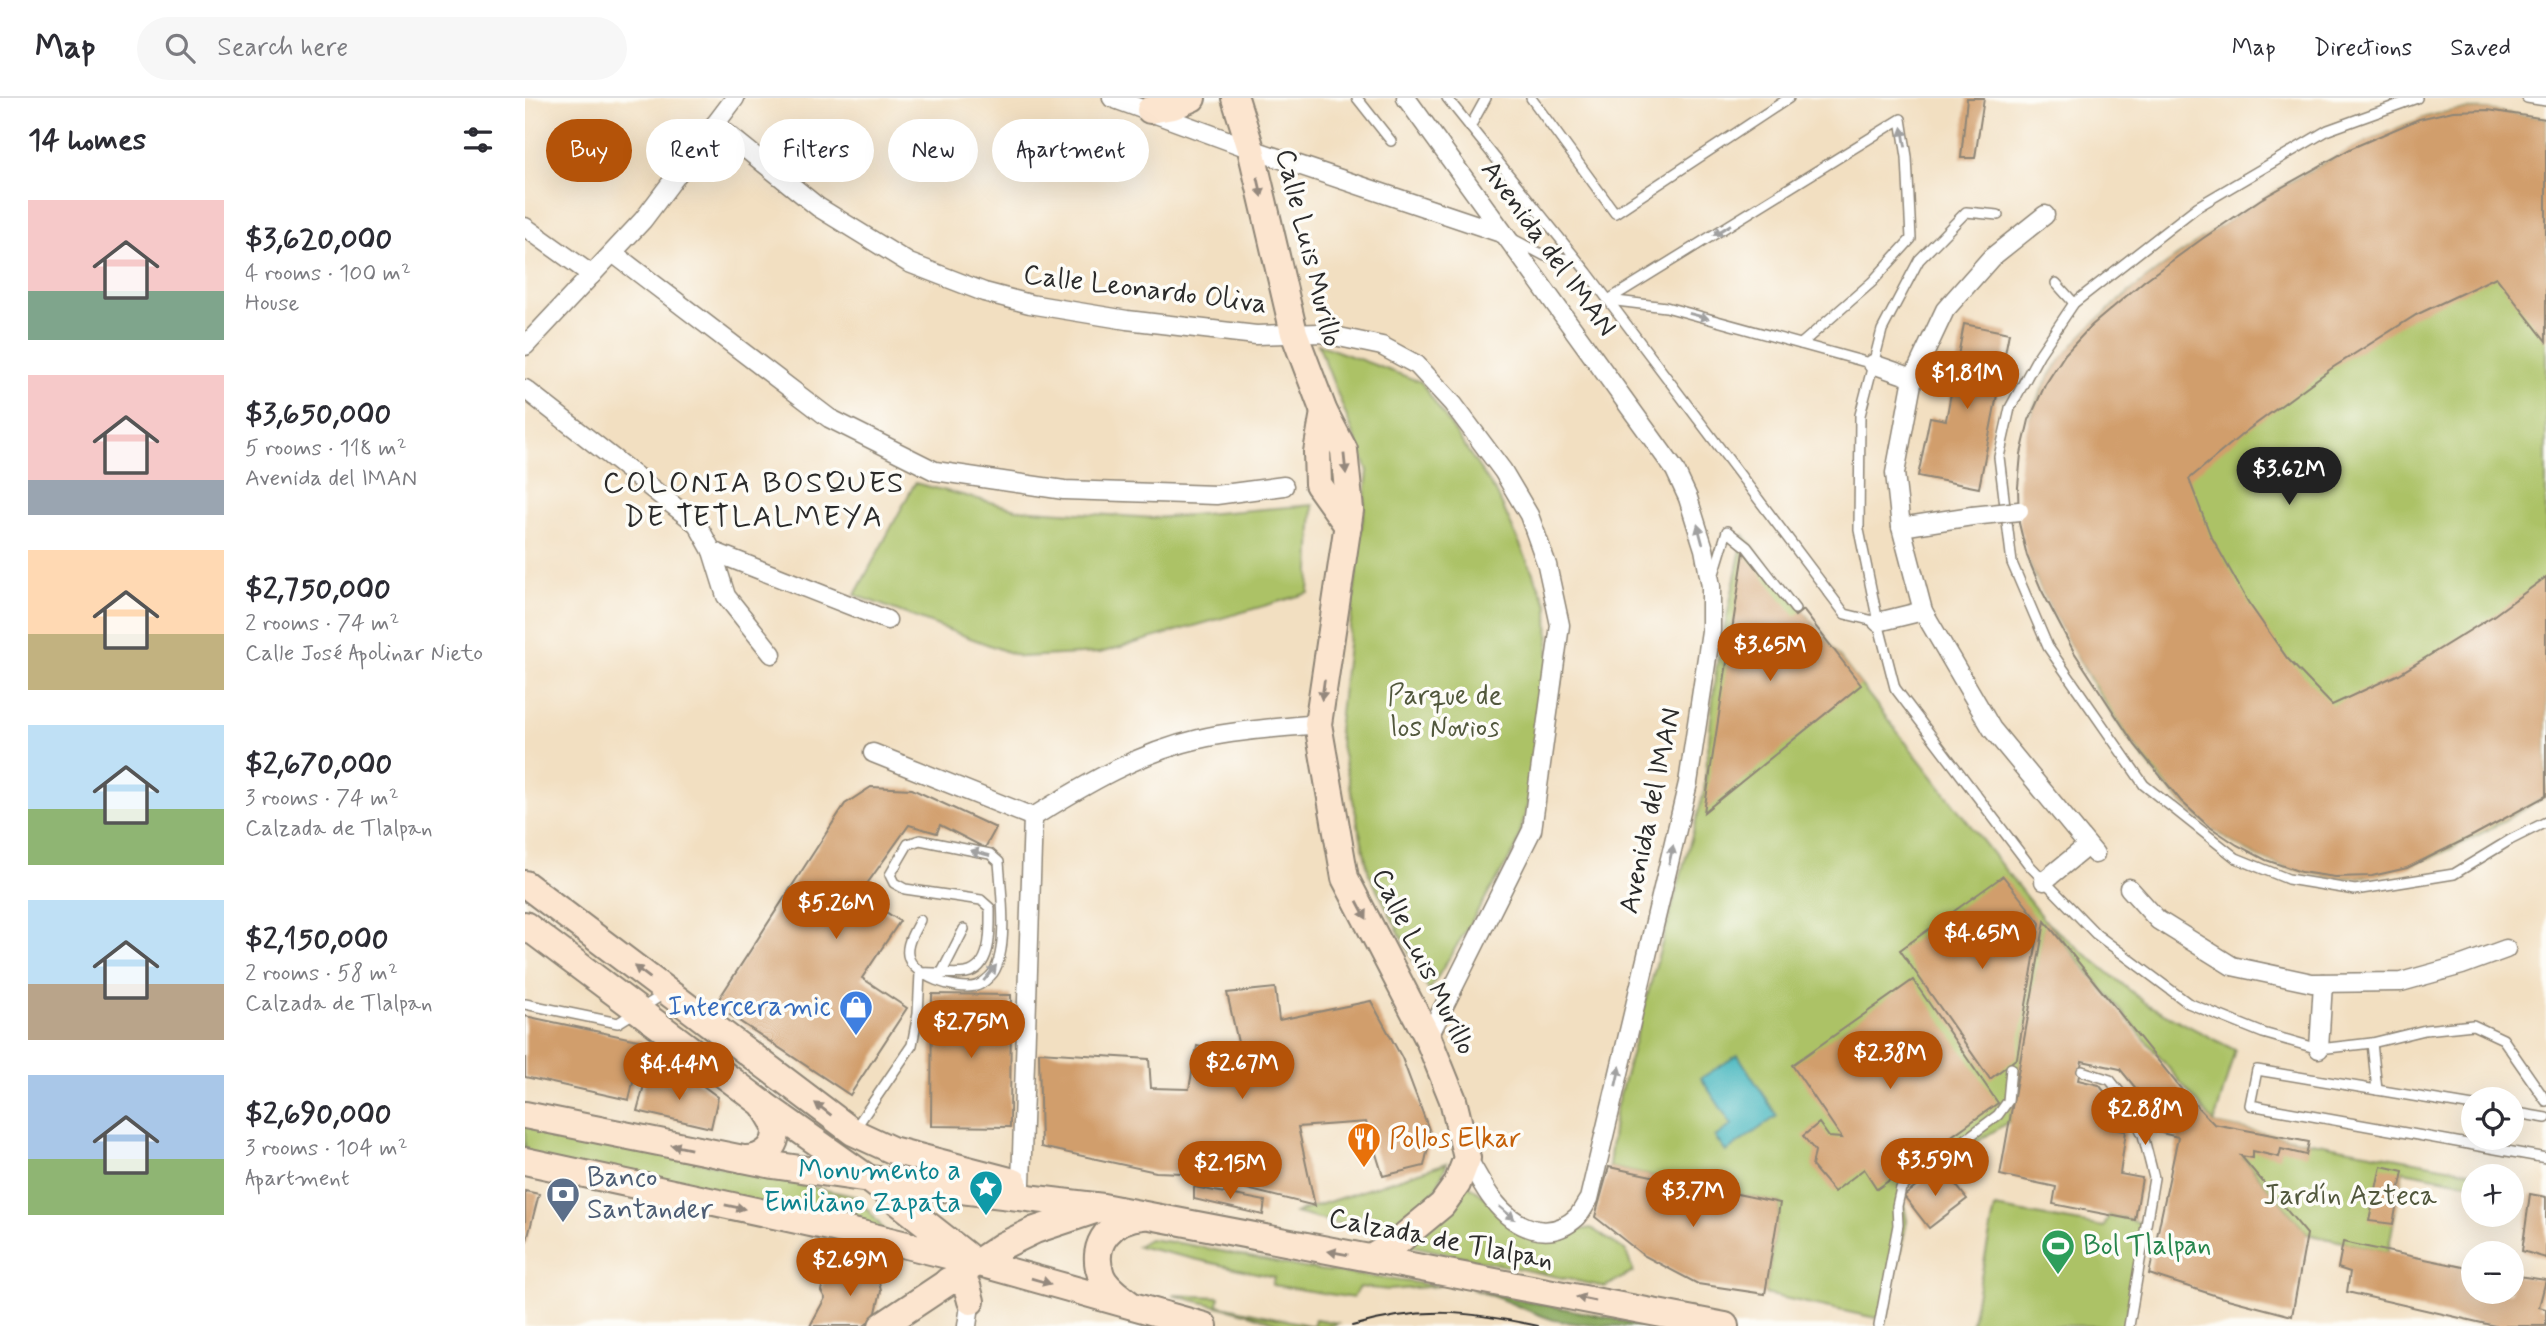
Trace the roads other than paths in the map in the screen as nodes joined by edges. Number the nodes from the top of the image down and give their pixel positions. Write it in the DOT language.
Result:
graph roads {
  1 [pos="735,98"];
  2 [pos="1112,98"];
  3 [pos="1192,98"];
  4 [pos="1235,98"];
  5 [pos="1357,98"];
  6 [pos="1406,98"];
  7 [pos="1447,98"];
  8 [pos="1486,98"];
  9 [pos="1531,98"];
  10 [pos="1789,98"];
  11 [pos="2386,98"];
  12 [pos="2417,98"];
  13 [pos="2527,98"];
  14 [pos="2546,102"];
  15 [pos="2391,107"];
  16 [pos="1150,110"];
  17 [pos="719,119"];
  18 [pos="1470,127"];
  19 [pos="1391,141"];
  20 [pos="745,148"];
  21 [pos="1251,149"];
  22 [pos="672,182"];
  23 [pos="1999,215"];
  24 [pos="2045,215"];
  25 [pos="525,227"];
  26 [pos="1504,234"];
  27 [pos="613,253"];
  28 [pos="1577,260"];
  29 [pos="592,275"];
  30 [pos="2056,282"];
  31 [pos="1608,300"];
  32 [pos="2074,303"];
  33 [pos="1294,333"];
  34 [pos="1801,344"];
  35 [pos="525,346"];
  36 [pos="1873,363"];
  37 [pos="1913,378"];
  38 [pos="525,389"];
  39 [pos="1284,486"];
  40 [pos="2019,511"];
  41 [pos="1901,527"];
  42 [pos="712,551"];
  43 [pos="1711,586"];
  44 [pos="1795,609"];
  45 [pos="1923,611"];
  46 [pos="887,620"];
  47 [pos="1878,622"];
  48 [pos="772,654"];
  49 [pos="1318,724"];
  50 [pos="873,753"];
  51 [pos="1033,817"];
  52 [pos="2546,822"];
  53 [pos="2044,881"];
  54 [pos="525,884"];
  55 [pos="2129,888"];
  56 [pos="1001,891"];
  57 [pos="981,900"];
  58 [pos="920,920"];
  59 [pos="525,925"];
  60 [pos="964,929"];
  61 [pos="2506,950"];
  62 [pos="947,972"];
  63 [pos="920,973"];
  64 [pos="2323,983"];
  65 [pos="669,991"];
  66 [pos="525,1004"];
  67 [pos="641,1010"];
  68 [pos="1428,1038"];
  69 [pos="2372,1043"];
  70 [pos="2319,1049"];
  71 [pos="2011,1068"];
  72 [pos="2082,1071"];
  73 [pos="2378,1090"];
  74 [pos="2546,1101"];
  75 [pos="762,1104"];
  76 [pos="2461,1104"];
  77 [pos="2524,1114"];
  78 [pos="525,1115"];
  79 [pos="2546,1118"];
  80 [pos="853,1132"];
  81 [pos="1468,1158"];
  82 [pos="2546,1158"];
  83 [pos="743,1159"];
  84 [pos="525,1161"];
  85 [pos="869,1179"];
  86 [pos="1021,1184"];
  87 [pos="1068,1201"];
  88 [pos="1103,1207"];
  89 [pos="1143,1216"];
  90 [pos="857,1233"];
  91 [pos="1371,1258"];
  92 [pos="976,1262"];
  93 [pos="853,1267"];
  94 [pos="949,1281"];
  95 [pos="1135,1308"];
  96 [pos="969,1313"];
  97 [pos="882,1326"];
  98 [pos="1204,1326"];
  99 [pos="1725,1326"];
  100 [pos="1879,1326"];
  101 [pos="2129,1326"];
  1 -- 17 [label="street"];
  2 -- 16 [label="street"];
  3 -- 16 [label="street"];
  4 -- 21 [label="street, Calle Luis Murillo"];
  5 -- 19 [label="lane"];
  6 -- 26 [label="street, Avenida del IMAN"];
  7 -- 18 [label="lane"];
  8 -- 18 [label="lane"];
  9 -- 10 [label="lane"];
  11 -- 15 [label="lane"];
  12 -- 15 [label="lane"];
  13 -- 14 [label="lane"];
  15 -- 32 [label="lane"];
  16 -- 21 [label="street"];
  18 -- 28 [label="lane"];
  20 -- 33 [label="street, Calle Leonardo Oliva"];
  21 -- 26 [label="street"];
  21 -- 33 [label="street, Calle Luis Murillo, one-way"];
  22 -- 27 [label="street"];
  23 -- 36 [label="lane"];
  24 -- 37 [label="street"];
  25 -- 29 [label="street"];
  26 -- 28 [label="lane"];
  43 -- 26 [label="street, Avenida del IMAN, one-way"];
  27 -- 29 [label="street"];
  27 -- 39 [label="street"];
  28 -- 31 [label="lane"];
  29 -- 35 [label="street"];
  30 -- 32 [label="lane"];
  31 -- 34 [label="lane, one-way"];
  34 -- 31 [label="lane, one-way"];
  31 -- 47 [label="lane"];
  32 -- 52 [label="lane"];
  33 -- 49 [label="street, Calle Luis Murillo, one-way"];
  33 -- 68 [label="street, Calle Leonardo Oliva"];
  34 -- 36 [label="lane"];
  36 -- 37 [label="street"];
  36 -- 47 [label="lane"];
  37 -- 41 [label="street"];
  38 -- 42 [label="street"];
  40 -- 41 [label="street, bridge"];
  41 -- 45 [label="street"];
  42 -- 46 [label="street"];
  42 -- 48 [label="street"];
  43 -- 44 [label="lane"];
  81 -- 43 [label="street, Avenida del IMAN, one-way"];
  45 -- 47 [label="street"];
  45 -- 53 [label="street"];
  47 -- 53 [label="lane"];
  49 -- 51 [label="street"];
  49 -- 68 [label="street, Calle Luis Murillo, one-way"];
  50 -- 51 [label="street"];
  51 -- 86 [label="street"];
  53 -- 70 [label="lane"];
  65 -- 54 [label="street, one-way"];
  55 -- 64 [label="street"];
  56 -- 57 [label="lane"];
  56 -- 57 [label="lane, one-way"];
  63 -- 56 [label="lane, one-way"];
  57 -- 62 [label="lane"];
  58 -- 63 [label="lane"];
  59 -- 67 [label="street"];
  60 -- 62 [label="lane"];
  61 -- 64 [label="street"];
  62 -- 63 [label="lane"];
  63 -- 80 [label="lane"];
  64 -- 70 [label="street"];
  65 -- 67 [label="lane"];
  80 -- 65 [label="street, one-way"];
  66 -- 67 [label="lane"];
  67 -- 75 [label="street"];
  68 -- 81 [label="street, Calle Luis Murillo"];
  69 -- 70 [label="lane"];
  69 -- 73 [label="lane"];
  69 -- 74 [label="lane"];
  71 -- 100 [label="lane"];
  72 -- 101 [label="lane"];
  73 -- 76 [label="lane"];
  73 -- 82 [label="lane"];
  75 -- 83 [label="street"];
  75 -- 85 [label="street"];
  77 -- 79 [label="lane"];
  83 -- 78 [label="street, Calzada de Tlalpan, one-way"];
  80 -- 86 [label="street"];
  81 -- 91 [label="street"];
  83 -- 85 [label="street, Calzada de Tlalpan"];
  84 -- 90 [label="street, one-way"];
  85 -- 87 [label="street, Calzada de Tlalpan"];
  85 -- 92 [label="street"];
  86 -- 87 [label="street"];
  87 -- 88 [label="street, Calzada de Tlalpan"];
  88 -- 89 [label="street, Calzada de Tlalpan"];
  88 -- 92 [label="street"];
  91 -- 89 [label="street, Calzada de Tlalpan, one-way"];
  89 -- 95 [label="street"];
  90 -- 92 [label="street"];
  90 -- 93 [label="lane"];
  99 -- 91 [label="street, Calzada de Tlalpan, one-way"];
  92 -- 94 [label="street"];
  92 -- 95 [label="street, one-way"];
  92 -- 96 [label="street"];
  94 -- 96 [label="street"];
  94 -- 97 [label="street"];
  95 -- 98 [label="street"];
}
